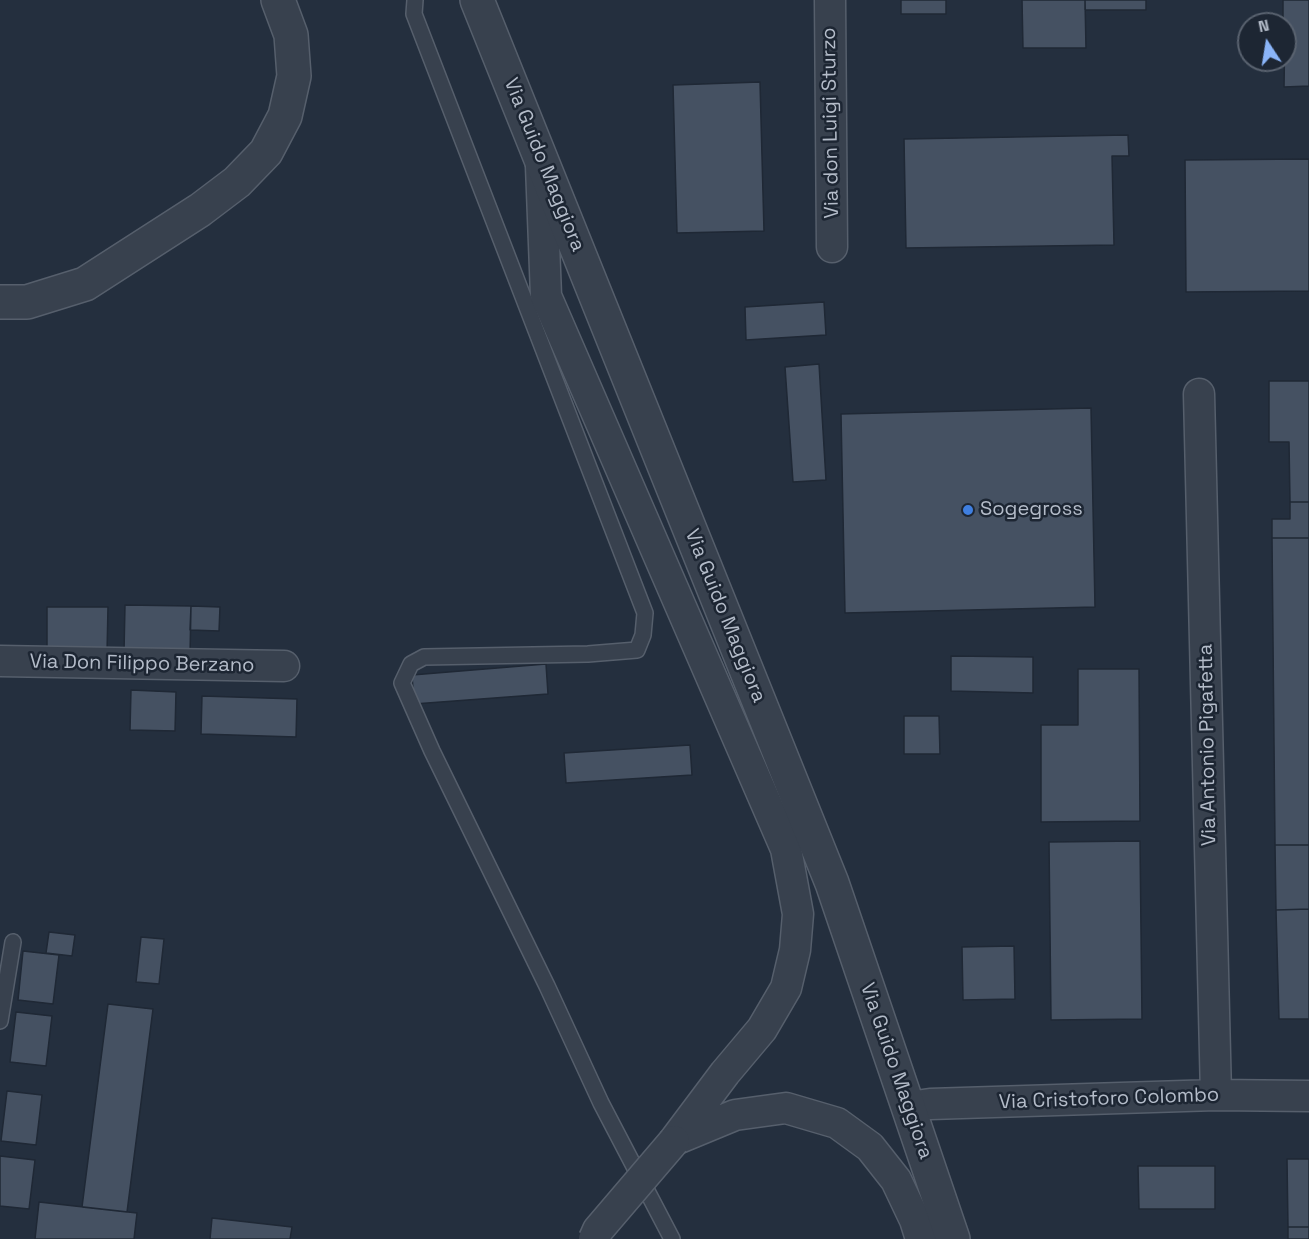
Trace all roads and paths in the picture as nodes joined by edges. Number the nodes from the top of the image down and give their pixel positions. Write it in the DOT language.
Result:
graph roads {
  1 [pos="278,0"];
  2 [pos="416,0"];
  3 [pos="477,0"];
  4 [pos="830,0"];
  5 [pos="540,157"];
  6 [pos="832,247"];
  7 [pos="0,302"];
  8 [pos="1199,394"];
  9 [pos="0,661"];
  10 [pos="284,666"];
  11 [pos="13,942"];
  12 [pos="0,1021"];
  13 [pos="1216,1095"];
  14 [pos="1309,1096"];
  15 [pos="909,1107"];
  16 [pos="674,1141"];
  17 [pos="594,1239"];
  18 [pos="672,1239"];
  19 [pos="921,1239"];
  20 [pos="953,1239"];
  1 -- 7 [label="street"];
  2 -- 18 [label="lane"];
  3 -- 5 [label="street, Via Guido Maggiora"];
  4 -- 6 [label="street, Via don Luigi Sturzo"];
  5 -- 15 [label="street, Via Guido Maggiora"];
  5 -- 16 [label="street"];
  8 -- 13 [label="street, Via Antonio Pigafetta"];
  9 -- 10 [label="street, Via Don Filippo Berzano"];
  11 -- 12 [label="lane"];
  13 -- 14 [label="street, Via Cristoforo Colombo"];
  13 -- 15 [label="street, Via Cristoforo Colombo"];
  15 -- 20 [label="street, Via Guido Maggiora"];
  16 -- 17 [label="street, bridge"];
  16 -- 19 [label="street"];
}
